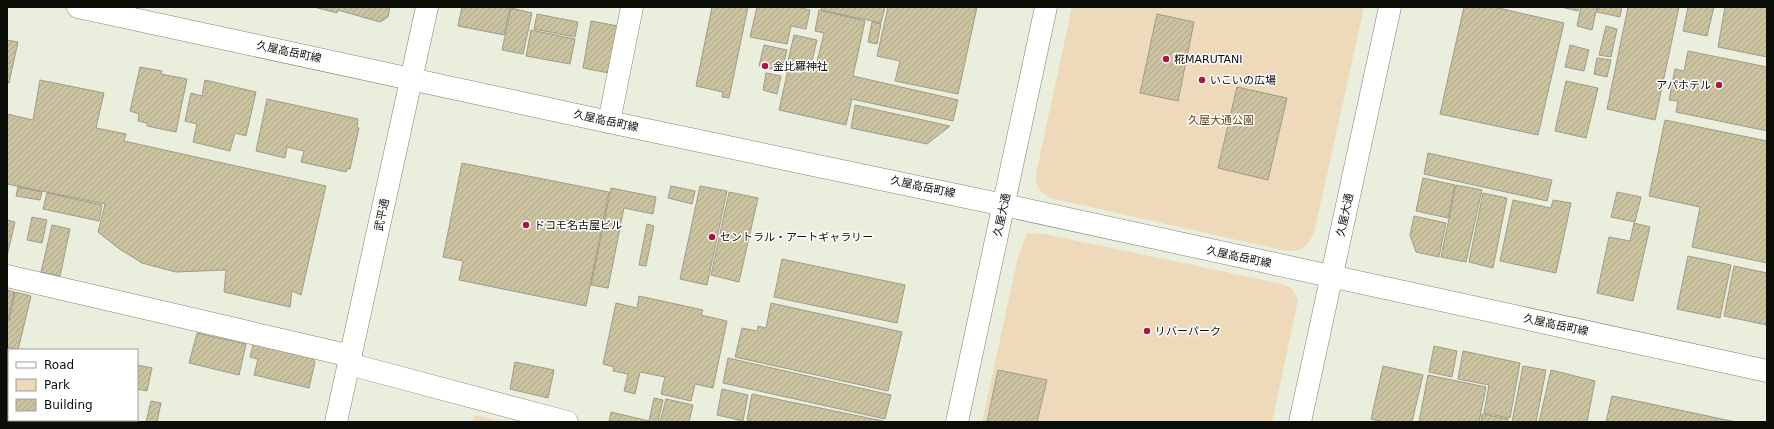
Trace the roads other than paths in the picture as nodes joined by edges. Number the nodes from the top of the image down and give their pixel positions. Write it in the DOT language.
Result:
graph roads {
  1 [pos="78,7"];
  2 [pos="428,7"];
  3 [pos="632,7"];
  4 [pos="1046,7"];
  5 [pos="1390,7"];
  6 [pos="412,78"];
  7 [pos="609,122"];
  8 [pos="1004,205"];
  9 [pos="7,276"];
  10 [pos="1332,277"];
  11 [pos="350,360"];
  12 [pos="1767,371"];
  13 [pos="336,422"];
  14 [pos="567,422"];
  15 [pos="957,422"];
  16 [pos="1300,422"];
  1 -- 6 [label="street, 久屋高岳町線"];
  2 -- 6 [label="street, 武平通"];
  3 -- 7 [label="street"];
  4 -- 8 [label="street, 久屋大通"];
  5 -- 10 [label="street, 久屋大通"];
  6 -- 7 [label="street, 久屋高岳町線"];
  6 -- 11 [label="street, 武平通"];
  7 -- 8 [label="street, 久屋高岳町線"];
  8 -- 10 [label="street, 久屋高岳町線"];
  8 -- 15 [label="street, 久屋大通"];
  9 -- 11 [label="street"];
  10 -- 12 [label="street, 久屋高岳町線"];
  10 -- 16 [label="street, 久屋大通"];
  11 -- 13 [label="street, 武平通"];
  11 -- 14 [label="street"];
}
